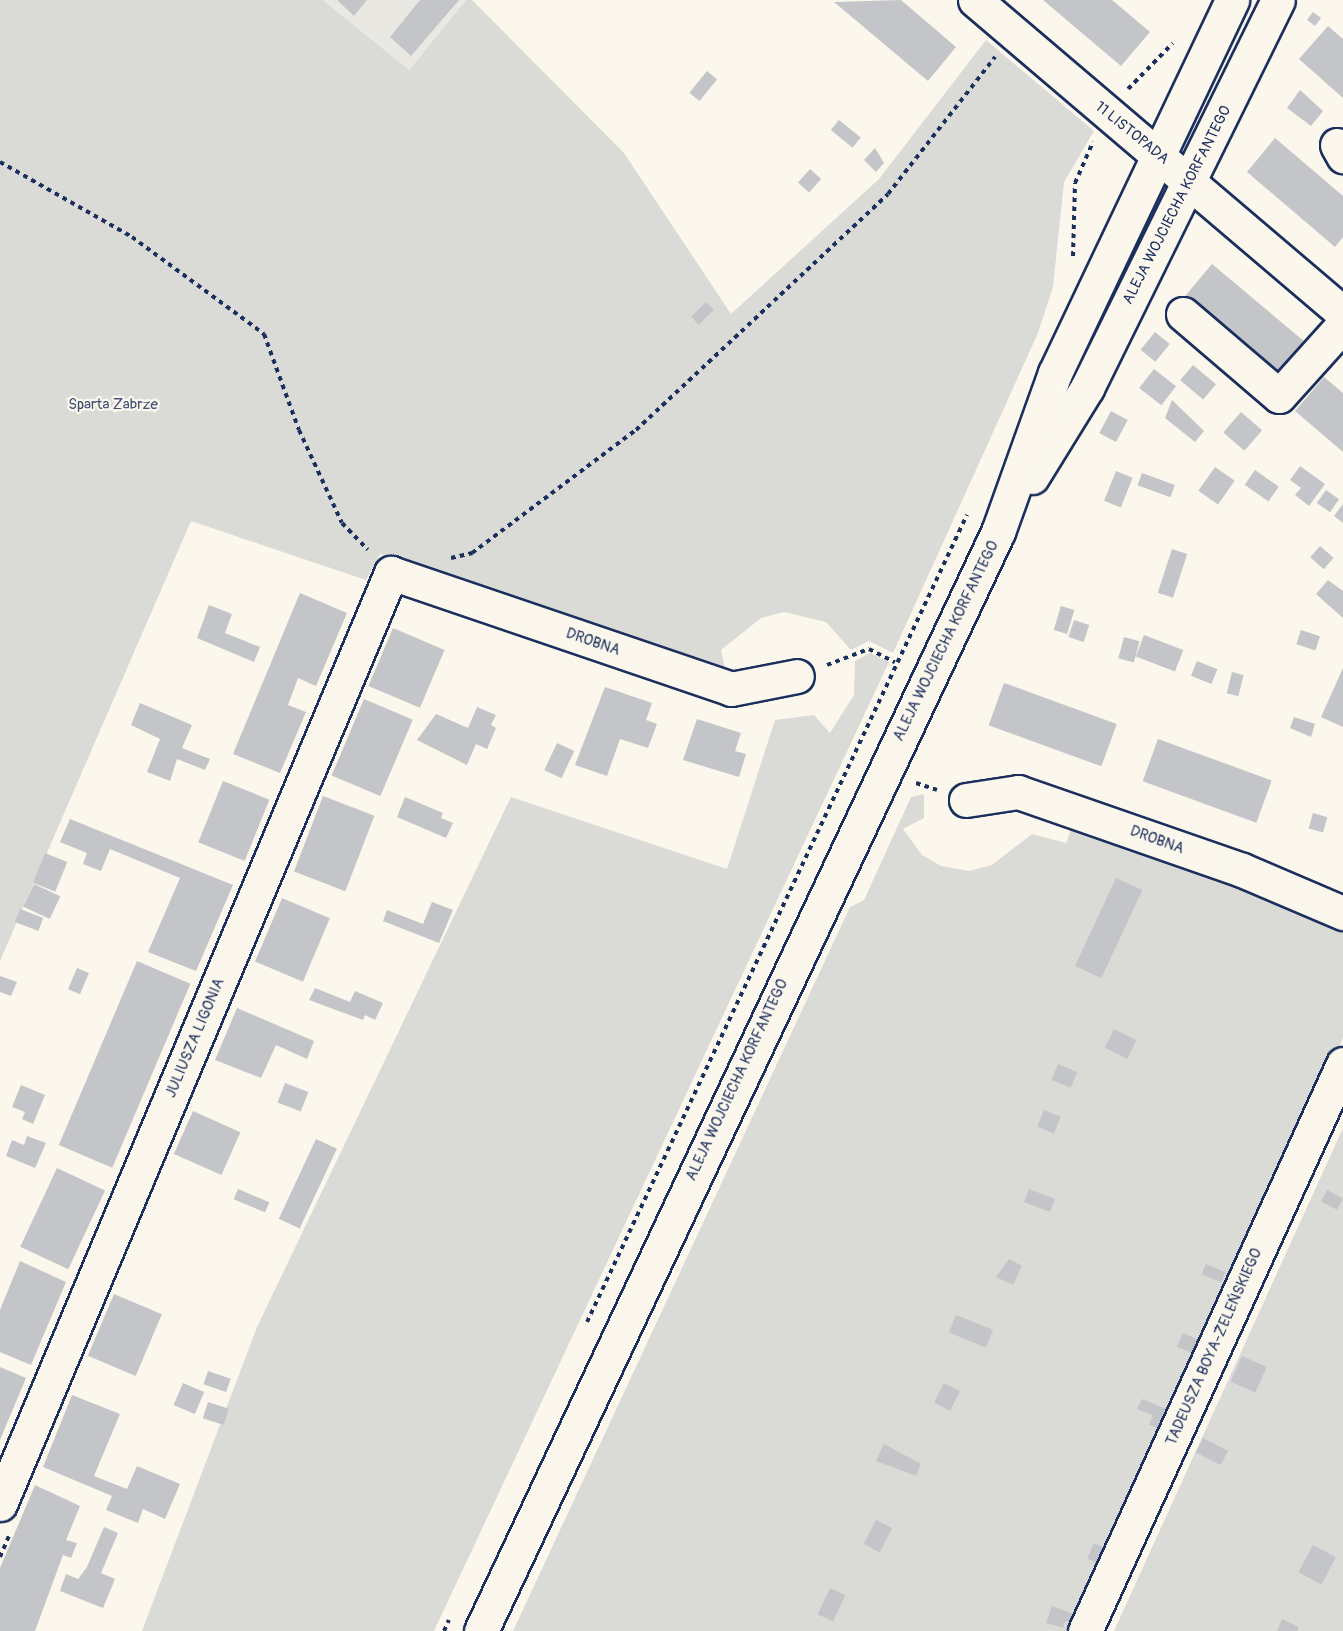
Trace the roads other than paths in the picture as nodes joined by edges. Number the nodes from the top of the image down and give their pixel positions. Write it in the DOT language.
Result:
graph roads {
  1 [pos="975,0"];
  2 [pos="1232,0"];
  3 [pos="1278,0"];
  4 [pos="1159,155"];
  5 [pos="1190,181"];
  6 [pos="1341,310"];
  7 [pos="1183,314"];
  8 [pos="998,532"];
  9 [pos="391,573"];
  10 [pos="797,676"];
  11 [pos="966,800"];
  12 [pos="1343,913"];
  13 [pos="1343,1064"];
  14 [pos="0,1504"];
  15 [pos="481,1631"];
  16 [pos="1085,1631"];
  1 -- 4 [label="street, 11 LISTOPADA"];
  2 -- 4 [label="street, ALEJA WOJCIECHA KORFANTEGO"];
  3 -- 5 [label="street, ALEJA WOJCIECHA KORFANTEGO"];
  4 -- 5 [label="street, 11 LISTOPADA"];
  4 -- 8 [label="street, ALEJA WOJCIECHA KORFANTEGO"];
  5 -- 6 [label="street, 11 LISTOPADA"];
  5 -- 8 [label="street, ALEJA WOJCIECHA KORFANTEGO"];
  6 -- 7 [label="street"];
  8 -- 15 [label="street, ALEJA WOJCIECHA KORFANTEGO"];
  9 -- 10 [label="street, DROBNA"];
  9 -- 14 [label="street, JULIUSZA LIGONIA"];
  11 -- 12 [label="street, DROBNA"];
  13 -- 16 [label="street, TADEUSZA BOYA-ŻELEŃSKIEGO"];
}
